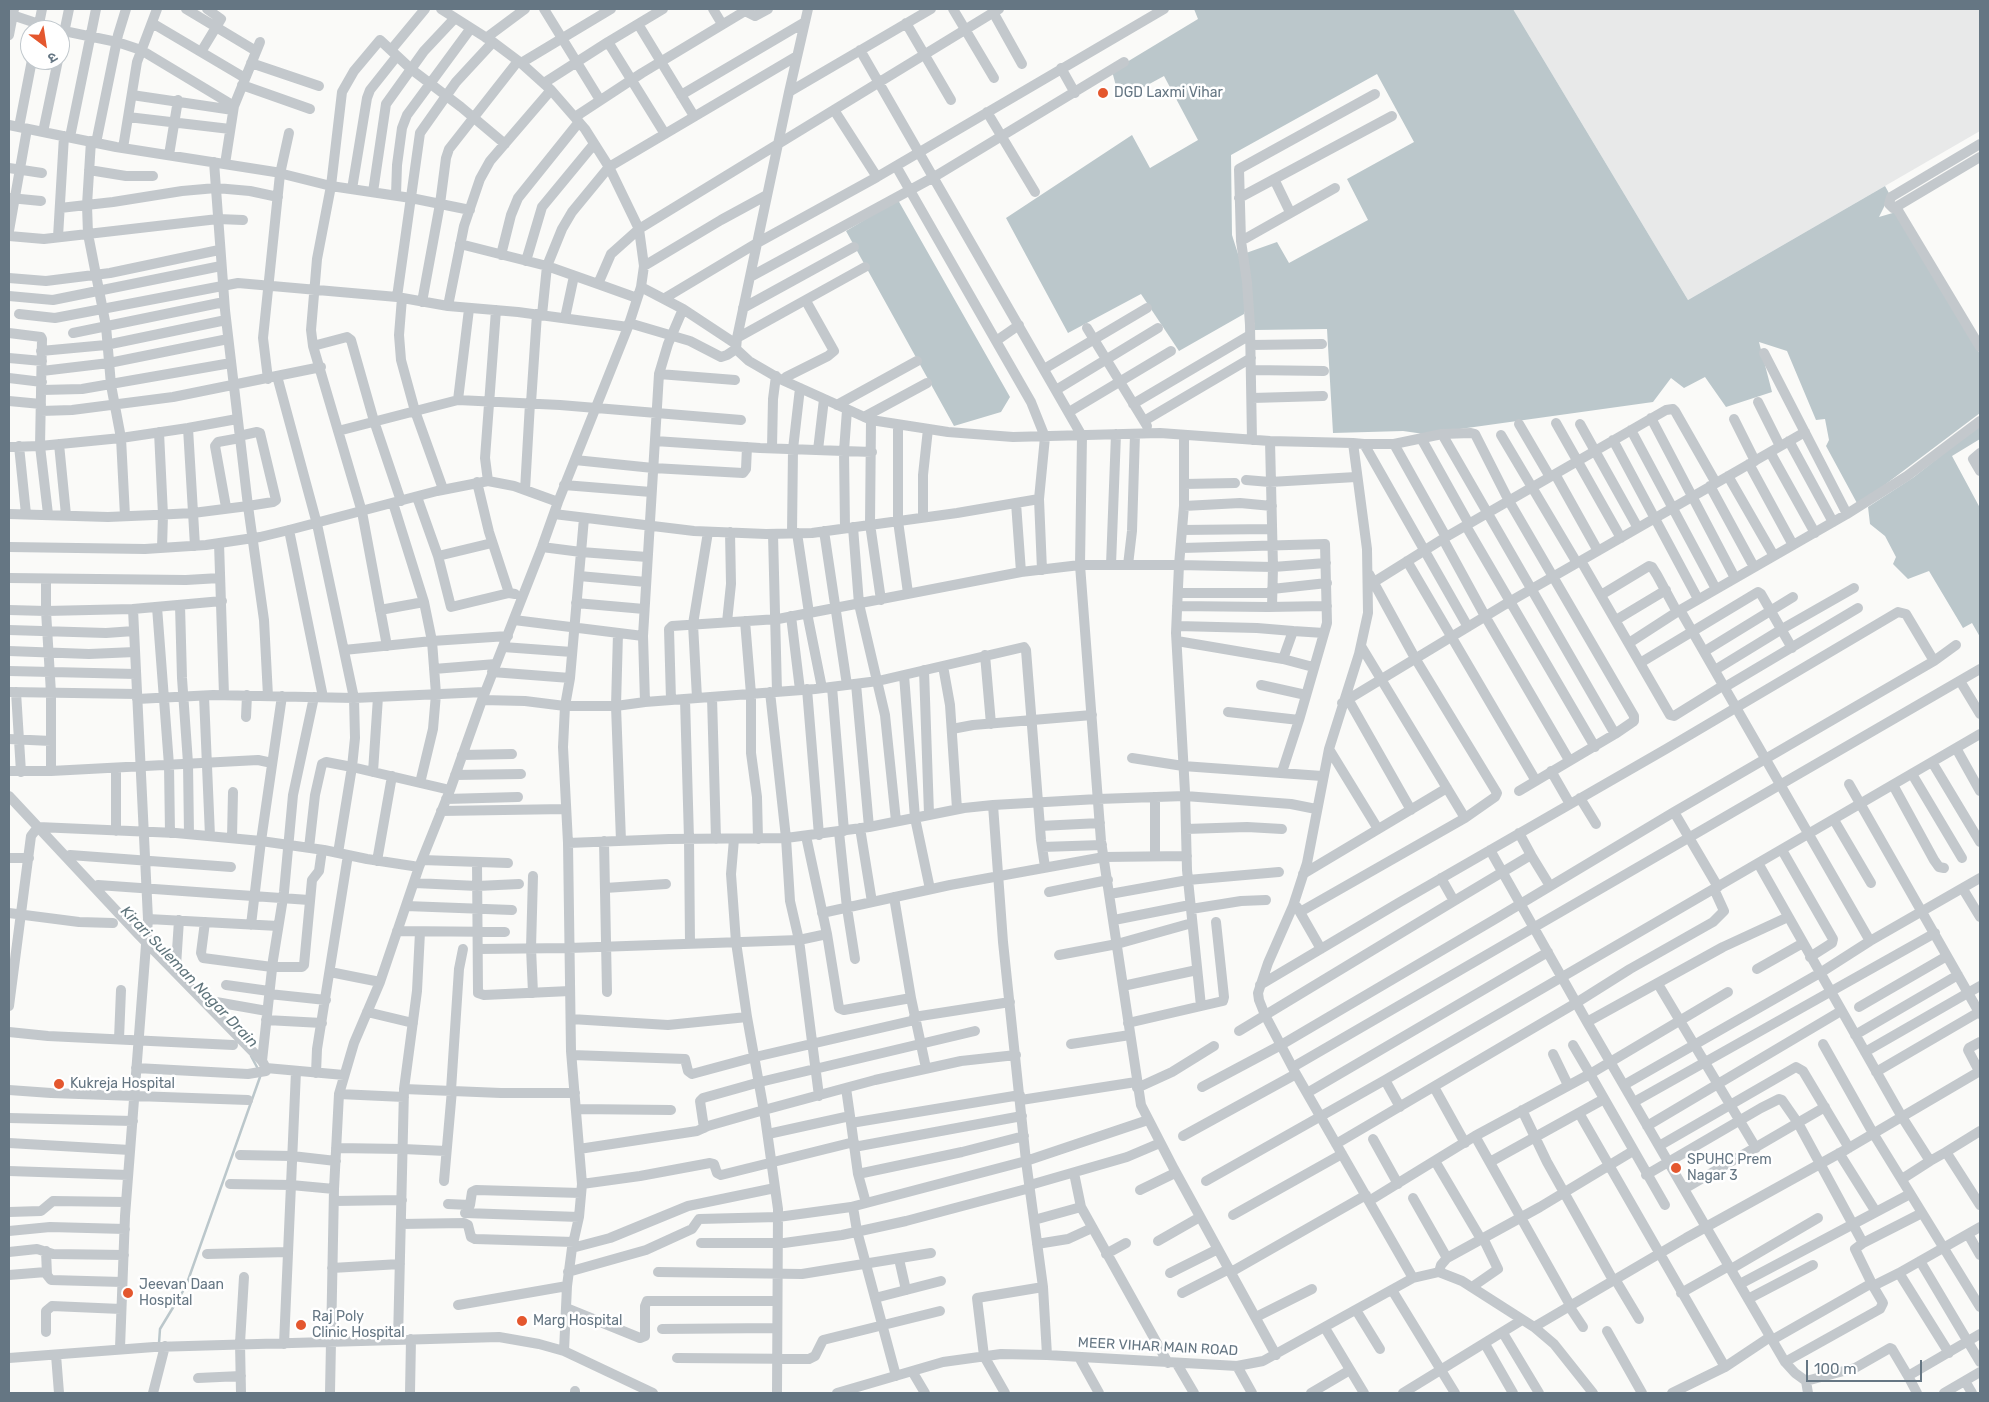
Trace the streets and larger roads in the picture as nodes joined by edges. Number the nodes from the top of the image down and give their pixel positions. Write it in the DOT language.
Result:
graph roads {
  1 [pos="96,9"];
  2 [pos="126,9"];
  3 [pos="157,9"];
  4 [pos="186,9"];
  5 [pos="207,9"];
  6 [pos="425,9"];
  7 [pos="441,9"];
  8 [pos="525,9"];
  9 [pos="544,9"];
  10 [pos="611,9"];
  11 [pos="663,9"];
  12 [pos="713,9"];
  13 [pos="768,9"];
  14 [pos="808,9"];
  15 [pos="931,9"];
  16 [pos="953,9"];
  17 [pos="1164,9"];
  18 [pos="996,10"];
  19 [pos="12,13"];
  20 [pos="455,18"];
  21 [pos="25,20"];
  22 [pos="805,22"];
  23 [pos="152,23"];
  24 [pos="906,23"];
  25 [pos="638,24"];
  26 [pos="722,24"];
  27 [pos="216,27"];
  28 [pos="471,28"];
  29 [pos="964,29"];
  30 [pos="70,32"];
  31 [pos="9,35"];
  32 [pos="90,37"];
  33 [pos="562,38"];
  34 [pos="490,40"];
  35 [pos="117,42"];
  36 [pos="608,42"];
  37 [pos="141,50"];
  38 [pos="860,50"];
  39 [pos="201,52"];
  40 [pos="394,53"];
  41 [pos="924,54"];
  42 [pos="797,56"];
  43 [pos="520,62"];
  44 [pos="576,62"];
  45 [pos="661,62"];
  46 [pos="1124,62"];
  47 [pos="251,63"];
  48 [pos="1022,64"];
  49 [pos="1061,68"];
  50 [pos="411,69"];
  51 [pos="30,70"];
  52 [pos="56,70"];
  53 [pos="994,78"];
  54 [pos="631,80"];
  55 [pos="244,81"];
  56 [pos="879,82"];
  57 [pos="430,84"];
  58 [pos="319,86"];
  59 [pos="548,87"];
  60 [pos="789,92"];
  61 [pos="1075,93"];
  62 [pos="1375,94"];
  63 [pos="132,95"];
  64 [pos="681,95"];
  65 [pos="445,96"];
  66 [pos="178,100"];
  67 [pos="600,100"];
  68 [pos="951,100"];
  69 [pos="233,108"];
  70 [pos="310,109"];
  71 [pos="834,110"];
  72 [pos="987,112"];
  73 [pos="694,116"];
  74 [pos="1392,116"];
  75 [pos="128,117"];
  76 [pos="473,117"];
  77 [pos="577,119"];
  78 [pos="174,123"];
  79 [pos="18,127"];
  80 [pos="230,129"];
  81 [pos="43,132"];
  82 [pos="289,133"];
  83 [pos="666,134"];
  84 [pos="67,136"];
  85 [pos="1001,137"];
  86 [pos="94,142"];
  87 [pos="505,144"];
  88 [pos="594,144"];
  89 [pos="778,144"];
  90 [pos="1980,144"];
  91 [pos="123,148"];
  92 [pos="920,152"];
  93 [pos="169,155"];
  94 [pos="1980,157"];
  95 [pos="1953,160"];
  96 [pos="214,162"];
  97 [pos="226,164"];
  98 [pos="896,166"];
  99 [pos="9,168"];
  100 [pos="609,168"];
  101 [pos="20,170"];
  102 [pos="89,170"];
  103 [pos="1959,170"];
  104 [pos="42,173"];
  105 [pos="280,174"];
  106 [pos="153,176"];
  107 [pos="877,177"];
  108 [pos="934,177"];
  109 [pos="1274,179"];
  110 [pos="331,186"];
  111 [pos="216,188"];
  112 [pos="1336,188"];
  113 [pos="352,189"];
  114 [pos="910,190"];
  115 [pos="373,192"];
  116 [pos="1035,192"];
  117 [pos="767,195"];
  118 [pos="396,196"];
  119 [pos="278,197"];
  120 [pos="12,198"];
  121 [pos="410,198"];
  122 [pos="1239,198"];
  123 [pos="41,202"];
  124 [pos="440,204"];
  125 [pos="87,205"];
  126 [pos="1896,206"];
  127 [pos="60,208"];
  128 [pos="470,210"];
  129 [pos="1290,212"];
  130 [pos="218,219"];
  131 [pos="243,220"];
  132 [pos="639,229"];
  133 [pos="9,231"];
  134 [pos="88,234"];
  135 [pos="9,236"];
  136 [pos="58,238"];
  137 [pos="1241,241"];
  138 [pos="757,243"];
  139 [pos="460,244"];
  140 [pos="854,247"];
  141 [pos="219,250"];
  142 [pos="501,255"];
  143 [pos="526,261"];
  144 [pos="221,266"];
  145 [pos="547,266"];
  146 [pos="644,266"];
  147 [pos="865,268"];
  148 [pos="96,274"];
  149 [pos="574,276"];
  150 [pos="750,277"];
  151 [pos="9,278"];
  152 [pos="598,284"];
  153 [pos="222,285"];
  154 [pos="269,285"];
  155 [pos="641,287"];
  156 [pos="314,289"];
  157 [pos="98,291"];
  158 [pos="9,296"];
  159 [pos="400,298"];
  160 [pos="637,298"];
  161 [pos="665,298"];
  162 [pos="806,300"];
  163 [pos="224,302"];
  164 [pos="422,302"];
  165 [pos="448,306"];
  166 [pos="743,308"];
  167 [pos="1147,308"];
  168 [pos="102,309"];
  169 [pos="469,309"];
  170 [pos="683,309"];
  171 [pos="496,310"];
  172 [pos="19,314"];
  173 [pos="539,314"];
  174 [pos="565,318"];
  175 [pos="226,320"];
  176 [pos="629,325"];
  177 [pos="1019,325"];
  178 [pos="106,326"];
  179 [pos="1087,328"];
  180 [pos="1158,328"];
  181 [pos="9,333"];
  182 [pos="73,333"];
  183 [pos="672,335"];
  184 [pos="228,339"];
  185 [pos="1094,340"];
  186 [pos="1250,340"];
  187 [pos="996,341"];
  188 [pos="736,344"];
  189 [pos="1322,344"];
  190 [pos="106,345"];
  191 [pos="313,346"];
  192 [pos="1980,348"];
  193 [pos="1171,351"];
  194 [pos="1764,353"];
  195 [pos="9,358"];
  196 [pos="1251,358"];
  197 [pos="1106,359"];
  198 [pos="42,361"];
  199 [pos="917,361"];
  200 [pos="109,363"];
  201 [pos="231,363"];
  202 [pos="320,367"];
  203 [pos="1044,369"];
  204 [pos="1251,370"];
  205 [pos="1324,371"];
  206 [pos="659,374"];
  207 [pos="781,377"];
  208 [pos="9,378"];
  209 [pos="272,378"];
  210 [pos="735,380"];
  211 [pos="1120,382"];
  212 [pos="927,383"];
  213 [pos="111,385"];
  214 [pos="42,386"];
  215 [pos="233,386"];
  216 [pos="800,388"];
  217 [pos="1056,390"];
  218 [pos="1323,396"];
  219 [pos="1252,398"];
  220 [pos="824,399"];
  221 [pos="9,400"];
  222 [pos="458,400"];
  223 [pos="490,402"];
  224 [pos="1758,402"];
  225 [pos="115,404"];
  226 [pos="531,404"];
  227 [pos="1133,404"];
  228 [pos="837,406"];
  229 [pos="41,407"];
  230 [pos="595,408"];
  231 [pos="847,410"];
  232 [pos="416,411"];
  233 [pos="1069,412"];
  234 [pos="656,413"];
  235 [pos="868,418"];
  236 [pos="1651,418"];
  237 [pos="1734,418"];
  238 [pos="237,419"];
  239 [pos="741,420"];
  240 [pos="374,421"];
  241 [pos="1144,421"];
  242 [pos="1980,421"];
  243 [pos="1556,423"];
  244 [pos="1519,424"];
  245 [pos="1580,424"];
  246 [pos="898,425"];
  247 [pos="188,428"];
  248 [pos="928,429"];
  249 [pos="1631,430"];
  250 [pos="338,431"];
  251 [pos="159,432"];
  252 [pos="1805,432"];
  253 [pos="1151,433"];
  254 [pos="1116,434"];
  255 [pos="1135,434"];
  256 [pos="1442,434"];
  257 [pos="1501,435"];
  258 [pos="1082,436"];
  259 [pos="1184,436"];
  260 [pos="240,437"];
  261 [pos="1045,437"];
  262 [pos="121,438"];
  263 [pos="1421,438"];
  264 [pos="1252,440"];
  265 [pos="1613,440"];
  266 [pos="655,441"];
  267 [pos="1270,441"];
  268 [pos="59,444"];
  269 [pos="1359,444"];
  270 [pos="1394,444"];
  271 [pos="1785,444"];
  272 [pos="14,446"];
  273 [pos="40,446"];
  274 [pos="747,447"];
  275 [pos="772,448"];
  276 [pos="793,449"];
  277 [pos="818,450"];
  278 [pos="844,451"];
  279 [pos="1595,451"];
  280 [pos="872,452"];
  281 [pos="1770,452"];
  282 [pos="1980,453"];
  283 [pos="575,460"];
  284 [pos="1578,461"];
  285 [pos="1752,462"];
  286 [pos="653,468"];
  287 [pos="1980,471"];
  288 [pos="1552,475"];
  289 [pos="1728,476"];
  290 [pos="1356,477"];
  291 [pos="1246,480"];
  292 [pos="488,481"];
  293 [pos="477,482"];
  294 [pos="1270,482"];
  295 [pos="1235,483"];
  296 [pos="1184,484"];
  297 [pos="564,485"];
  298 [pos="1713,485"];
  299 [pos="1532,487"];
  300 [pos="443,489"];
  301 [pos="525,490"];
  302 [pos="651,492"];
  303 [pos="416,496"];
  304 [pos="1692,497"];
  305 [pos="1039,499"];
  306 [pos="1509,501"];
  307 [pos="397,502"];
  308 [pos="558,502"];
  309 [pos="1016,503"];
  310 [pos="248,506"];
  311 [pos="1184,506"];
  312 [pos="1272,506"];
  313 [pos="226,507"];
  314 [pos="1672,509"];
  315 [pos="362,512"];
  316 [pos="193,513"];
  317 [pos="1487,513"];
  318 [pos="9,514"];
  319 [pos="26,514"];
  320 [pos="48,514"];
  321 [pos="554,514"];
  322 [pos="1847,514"];
  323 [pos="66,515"];
  324 [pos="163,515"];
  325 [pos="126,516"];
  326 [pos="923,517"];
  327 [pos="584,518"];
  328 [pos="1655,518"];
  329 [pos="898,521"];
  330 [pos="1833,522"];
  331 [pos="316,524"];
  332 [pos="870,524"];
  333 [pos="1467,525"];
  334 [pos="648,526"];
  335 [pos="849,528"];
  336 [pos="1638,528"];
  337 [pos="1272,529"];
  338 [pos="289,530"];
  339 [pos="1182,530"];
  340 [pos="824,531"];
  341 [pos="708,532"];
  342 [pos="730,532"];
  343 [pos="1815,532"];
  344 [pos="794,533"];
  345 [pos="773,534"];
  346 [pos="252,538"];
  347 [pos="1445,538"];
  348 [pos="1621,538"];
  349 [pos="219,543"];
  350 [pos="492,543"];
  351 [pos="1793,545"];
  352 [pos="195,546"];
  353 [pos="1272,546"];
  354 [pos="9,547"];
  355 [pos="542,547"];
  356 [pos="162,548"];
  357 [pos="1182,548"];
  358 [pos="1598,551"];
  359 [pos="581,552"];
  360 [pos="1423,552"];
  361 [pos="438,556"];
  362 [pos="1774,556"];
  363 [pos="647,557"];
  364 [pos="1407,561"];
  365 [pos="1579,562"];
  366 [pos="1326,563"];
  367 [pos="1080,565"];
  368 [pos="1111,565"];
  369 [pos="1128,565"];
  370 [pos="1179,565"];
  371 [pos="1273,567"];
  372 [pos="1754,567"];
  373 [pos="1042,570"];
  374 [pos="1368,571"];
  375 [pos="1021,572"];
  376 [pos="579,576"];
  377 [pos="1553,577"];
  378 [pos="9,578"];
  379 [pos="220,578"];
  380 [pos="1734,578"];
  381 [pos="46,580"];
  382 [pos="646,582"];
  383 [pos="1374,582"];
  384 [pos="1327,583"];
  385 [pos="1854,588"];
  386 [pos="1716,589"];
  387 [pos="1531,590"];
  388 [pos="1666,590"];
  389 [pos="1272,591"];
  390 [pos="509,593"];
  391 [pos="908,593"];
  392 [pos="1178,593"];
  393 [pos="1601,595"];
  394 [pos="523,596"];
  395 [pos="1793,597"];
  396 [pos="1698,599"];
  397 [pos="881,600"];
  398 [pos="222,601"];
  399 [pos="424,602"];
  400 [pos="576,602"];
  401 [pos="1509,602"];
  402 [pos="859,604"];
  403 [pos="180,605"];
  404 [pos="1177,606"];
  405 [pos="1327,606"];
  406 [pos="157,607"];
  407 [pos="1272,607"];
  408 [pos="834,608"];
  409 [pos="1858,608"];
  410 [pos="133,609"];
  411 [pos="644,609"];
  412 [pos="9,610"];
  413 [pos="380,610"];
  414 [pos="46,611"];
  415 [pos="1679,611"];
  416 [pos="1771,611"];
  417 [pos="808,613"];
  418 [pos="791,616"];
  419 [pos="1485,616"];
  420 [pos="776,619"];
  421 [pos="514,620"];
  422 [pos="1616,620"];
  423 [pos="745,621"];
  424 [pos="728,622"];
  425 [pos="694,624"];
  426 [pos="1177,626"];
  427 [pos="1468,627"];
  428 [pos="574,628"];
  429 [pos="1782,629"];
  430 [pos="9,630"];
  431 [pos="134,631"];
  432 [pos="1294,631"];
  433 [pos="1693,631"];
  434 [pos="47,632"];
  435 [pos="1324,633"];
  436 [pos="618,634"];
  437 [pos="508,636"];
  438 [pos="643,636"];
  439 [pos="1450,637"];
  440 [pos="432,641"];
  441 [pos="1177,641"];
  442 [pos="1629,643"];
  443 [pos="1956,645"];
  444 [pos="387,646"];
  445 [pos="1361,646"];
  446 [pos="504,647"];
  447 [pos="1792,648"];
  448 [pos="344,650"];
  449 [pos="9,651"];
  450 [pos="1704,651"];
  451 [pos="48,652"];
  452 [pos="135,652"];
  453 [pos="572,652"];
  454 [pos="986,655"];
  455 [pos="1415,658"];
  456 [pos="1283,659"];
  457 [pos="1934,661"];
  458 [pos="1640,663"];
  459 [pos="944,666"];
  460 [pos="494,668"];
  461 [pos="1313,668"];
  462 [pos="434,669"];
  463 [pos="1980,669"];
  464 [pos="924,670"];
  465 [pos="1715,670"];
  466 [pos="9,671"];
  467 [pos="50,672"];
  468 [pos="136,674"];
  469 [pos="904,675"];
  470 [pos="570,678"];
  471 [pos="1381,679"];
  472 [pos="878,681"];
  473 [pos="1960,682"];
  474 [pos="851,684"];
  475 [pos="1261,685"];
  476 [pos="1724,686"];
  477 [pos="827,687"];
  478 [pos="804,690"];
  479 [pos="12,692"];
  480 [pos="774,692"];
  481 [pos="51,693"];
  482 [pos="436,694"];
  483 [pos="751,694"];
  484 [pos="224,695"];
  485 [pos="248,695"];
  486 [pos="1306,695"];
  487 [pos="137,696"];
  488 [pos="184,696"];
  489 [pos="204,696"];
  490 [pos="268,696"];
  491 [pos="282,696"];
  492 [pos="483,696"];
  493 [pos="164,697"];
  494 [pos="318,697"];
  495 [pos="378,697"];
  496 [pos="712,697"];
  497 [pos="354,698"];
  498 [pos="697,698"];
  499 [pos="685,699"];
  500 [pos="671,700"];
  501 [pos="1345,701"];
  502 [pos="645,702"];
  503 [pos="565,706"];
  504 [pos="616,706"];
  505 [pos="1736,707"];
  506 [pos="13,712"];
  507 [pos="1228,712"];
  508 [pos="1980,714"];
  509 [pos="1092,715"];
  510 [pos="246,717"];
  511 [pos="1299,720"];
  512 [pos="1032,721"];
  513 [pos="991,724"];
  514 [pos="952,729"];
  515 [pos="1615,734"];
  516 [pos="1980,735"];
  517 [pos="14,739"];
  518 [pos="51,741"];
  519 [pos="1595,746"];
  520 [pos="1956,748"];
  521 [pos="1329,749"];
  522 [pos="512,754"];
  523 [pos="462,755"];
  524 [pos="1132,758"];
  525 [pos="1570,760"];
  526 [pos="1766,760"];
  527 [pos="206,762"];
  528 [pos="272,762"];
  529 [pos="1932,762"];
  530 [pos="188,764"];
  531 [pos="169,765"];
  532 [pos="1183,766"];
  533 [pos="140,767"];
  534 [pos="352,767"];
  535 [pos="116,768"];
  536 [pos="9,771"];
  537 [pos="51,771"];
  538 [pos="1551,771"];
  539 [pos="21,772"];
  540 [pos="373,772"];
  541 [pos="1282,772"];
  542 [pos="521,774"];
  543 [pos="1912,774"];
  544 [pos="455,775"];
  545 [pos="392,776"];
  546 [pos="1322,776"];
  547 [pos="1536,781"];
  548 [pos="420,783"];
  549 [pos="1849,784"];
  550 [pos="1781,785"];
  551 [pos="1893,785"];
  552 [pos="1447,788"];
  553 [pos="1519,790"];
  554 [pos="1980,791"];
  555 [pos="233,792"];
  556 [pos="448,794"];
  557 [pos="9,796"];
  558 [pos="1185,796"];
  559 [pos="518,797"];
  560 [pos="1155,797"];
  561 [pos="1580,798"];
  562 [pos="1098,799"];
  563 [pos="1039,802"];
  564 [pos="1570,804"];
  565 [pos="1860,804"];
  566 [pos="992,806"];
  567 [pos="566,809"];
  568 [pos="957,809"];
  569 [pos="1316,809"];
  570 [pos="1410,810"];
  571 [pos="441,812"];
  572 [pos="1674,812"];
  573 [pos="929,814"];
  574 [pos="915,818"];
  575 [pos="1465,818"];
  576 [pos="1834,820"];
  577 [pos="896,821"];
  578 [pos="1100,823"];
  579 [pos="1596,824"];
  580 [pos="1040,826"];
  581 [pos="865,827"];
  582 [pos="36,829"];
  583 [pos="1186,829"];
  584 [pos="1282,829"];
  585 [pos="1378,829"];
  586 [pos="116,831"];
  587 [pos="143,832"];
  588 [pos="842,832"];
  589 [pos="170,833"];
  590 [pos="1520,833"];
  591 [pos="189,834"];
  592 [pos="820,834"];
  593 [pos="1808,835"];
  594 [pos="210,836"];
  595 [pos="806,836"];
  596 [pos="232,838"];
  597 [pos="786,838"];
  598 [pos="1690,838"];
  599 [pos="689,839"];
  600 [pos="716,839"];
  601 [pos="734,839"];
  602 [pos="758,839"];
  603 [pos="261,841"];
  604 [pos="604,841"];
  605 [pos="621,841"];
  606 [pos="1980,842"];
  607 [pos="568,843"];
  608 [pos="1102,845"];
  609 [pos="288,846"];
  610 [pos="1042,847"];
  611 [pos="309,848"];
  612 [pos="322,850"];
  613 [pos="1490,850"];
  614 [pos="1782,850"];
  615 [pos="343,854"];
  616 [pos="70,855"];
  617 [pos="1531,855"];
  618 [pos="1155,856"];
  619 [pos="1186,856"];
  620 [pos="1104,857"];
  621 [pos="9,858"];
  622 [pos="29,858"];
  623 [pos="1962,858"];
  624 [pos="146,861"];
  625 [pos="376,861"];
  626 [pos="477,862"];
  627 [pos="508,863"];
  628 [pos="1758,863"];
  629 [pos="421,864"];
  630 [pos="231,867"];
  631 [pos="1045,867"];
  632 [pos="1944,868"];
  633 [pos="1279,872"];
  634 [pos="1503,872"];
  635 [pos="1303,874"];
  636 [pos="998,875"];
  637 [pos="533,876"];
  638 [pos="1441,878"];
  639 [pos="1980,878"];
  640 [pos="1108,880"];
  641 [pos="1188,880"];
  642 [pos="415,882"];
  643 [pos="1871,883"];
  644 [pos="519,884"];
  645 [pos="666,884"];
  646 [pos="98,885"];
  647 [pos="477,886"];
  648 [pos="1550,886"];
  649 [pos="146,888"];
  650 [pos="605,888"];
  651 [pos="1716,888"];
  652 [pos="1963,888"];
  653 [pos="930,889"];
  654 [pos="1049,892"];
  655 [pos="1110,894"];
  656 [pos="255,897"];
  657 [pos="894,897"];
  658 [pos="282,899"];
  659 [pos="309,900"];
  660 [pos="1266,900"];
  661 [pos="1454,901"];
  662 [pos="872,902"];
  663 [pos="1294,902"];
  664 [pos="1521,903"];
  665 [pos="406,906"];
  666 [pos="1191,907"];
  667 [pos="847,908"];
  668 [pos="477,909"];
  669 [pos="512,910"];
  670 [pos="1300,912"];
  671 [pos="1922,912"];
  672 [pos="9,913"];
  673 [pos="21,914"];
  674 [pos="822,914"];
  675 [pos="1788,916"];
  676 [pos="1980,917"];
  677 [pos="148,918"];
  678 [pos="179,920"];
  679 [pos="1114,920"];
  680 [pos="205,922"];
  681 [pos="1216,922"];
  682 [pos="113,923"];
  683 [pos="1192,923"];
  684 [pos="251,925"];
  685 [pos="278,926"];
  686 [pos="1535,927"];
  687 [pos="397,931"];
  688 [pos="420,932"];
  689 [pos="478,932"];
  690 [pos="505,932"];
  691 [pos="827,934"];
  692 [pos="1935,934"];
  693 [pos="799,940"];
  694 [pos="1870,941"];
  695 [pos="736,942"];
  696 [pos="690,943"];
  697 [pos="1803,943"];
  698 [pos="1117,944"];
  699 [pos="606,947"];
  700 [pos="146,948"];
  701 [pos="463,948"];
  702 [pos="531,948"];
  703 [pos="569,948"];
  704 [pos="479,949"];
  705 [pos="1322,949"];
  706 [pos="1548,952"];
  707 [pos="1059,955"];
  708 [pos="1947,956"];
  709 [pos="1810,957"];
  710 [pos="855,959"];
  711 [pos="176,966"];
  712 [pos="272,968"];
  713 [pos="1757,969"];
  714 [pos="1197,970"];
  715 [pos="330,972"];
  716 [pos="1820,974"];
  717 [pos="1958,975"];
  718 [pos="1561,976"];
  719 [pos="380,982"];
  720 [pos="1658,984"];
  721 [pos="226,985"];
  722 [pos="1260,985"];
  723 [pos="1123,986"];
  724 [pos="1980,986"];
  725 [pos="121,990"];
  726 [pos="570,991"];
  727 [pos="269,992"];
  728 [pos="607,992"];
  729 [pos="1728,992"];
  730 [pos="1830,992"];
  731 [pos="533,993"];
  732 [pos="1968,993"];
  733 [pos="911,998"];
  734 [pos="326,1000"];
  735 [pos="216,1002"];
  736 [pos="1010,1002"];
  737 [pos="1576,1003"];
  738 [pos="9,1006"];
  739 [pos="1201,1006"];
  740 [pos="1860,1007"];
  741 [pos="1842,1011"];
  742 [pos="367,1012"];
  743 [pos="1980,1013"];
  744 [pos="266,1015"];
  745 [pos="1265,1015"];
  746 [pos="747,1017"];
  747 [pos="915,1018"];
  748 [pos="571,1019"];
  749 [pos="1680,1021"];
  750 [pos="1587,1022"];
  751 [pos="322,1023"];
  752 [pos="413,1023"];
  753 [pos="1128,1023"];
  754 [pos="975,1031"];
  755 [pos="1239,1031"];
  756 [pos="9,1032"];
  757 [pos="1130,1035"];
  758 [pos="1856,1035"];
  759 [pos="119,1039"];
  760 [pos="138,1040"];
  761 [pos="1980,1042"];
  762 [pos="812,1043"];
  763 [pos="920,1044"];
  764 [pos="1071,1044"];
  765 [pos="1574,1044"];
  766 [pos="1694,1044"];
  767 [pos="1823,1044"];
  768 [pos="232,1045"];
  769 [pos="1281,1045"];
  770 [pos="1214,1046"];
  771 [pos="1865,1052"];
  772 [pos="1553,1054"];
  773 [pos="572,1055"];
  774 [pos="1016,1055"];
  775 [pos="755,1057"];
  776 [pos="1610,1061"];
  777 [pos="1704,1063"];
  778 [pos="136,1068"];
  779 [pos="926,1068"];
  780 [pos="261,1069"];
  781 [pos="816,1069"];
  782 [pos="296,1071"];
  783 [pos="1294,1071"];
  784 [pos="1980,1071"];
  785 [pos="1876,1072"];
  786 [pos="316,1073"];
  787 [pos="344,1074"];
  788 [pos="1590,1074"];
  789 [pos="1385,1080"];
  790 [pos="760,1082"];
  791 [pos="1717,1084"];
  792 [pos="1136,1085"];
  793 [pos="1568,1085"];
  794 [pos="1624,1085"];
  795 [pos="1434,1087"];
  796 [pos="846,1088"];
  797 [pos="1202,1088"];
  798 [pos="9,1090"];
  799 [pos="451,1090"];
  800 [pos="404,1093"];
  801 [pos="575,1093"];
  802 [pos="1307,1093"];
  803 [pos="339,1094"];
  804 [pos="134,1095"];
  805 [pos="819,1096"];
  806 [pos="1020,1098"];
  807 [pos="1604,1099"];
  808 [pos="248,1100"];
  809 [pos="1634,1102"];
  810 [pos="1729,1105"];
  811 [pos="1400,1107"];
  812 [pos="1825,1107"];
  813 [pos="576,1109"];
  814 [pos="671,1110"];
  815 [pos="764,1110"];
  816 [pos="1522,1110"];
  817 [pos="1579,1113"];
  818 [pos="1022,1116"];
  819 [pos="1902,1116"];
  820 [pos="1320,1117"];
  821 [pos="9,1118"];
  822 [pos="851,1119"];
  823 [pos="1148,1120"];
  824 [pos="133,1121"];
  825 [pos="1739,1121"];
  826 [pos="1798,1123"];
  827 [pos="1648,1126"];
  828 [pos="704,1128"];
  829 [pos="1980,1131"];
  830 [pos="1874,1133"];
  831 [pos="768,1134"];
  832 [pos="1024,1136"];
  833 [pos="1183,1136"];
  834 [pos="1475,1136"];
  835 [pos="1536,1136"];
  836 [pos="1373,1139"];
  837 [pos="1465,1142"];
  838 [pos="9,1143"];
  839 [pos="1160,1143"];
  840 [pos="854,1144"];
  841 [pos="1336,1144"];
  842 [pos="1659,1146"];
  843 [pos="336,1148"];
  844 [pos="403,1148"];
  845 [pos="1756,1148"];
  846 [pos="1849,1148"];
  847 [pos="579,1149"];
  848 [pos="130,1150"];
  849 [pos="446,1151"];
  850 [pos="1633,1151"];
  851 [pos="1946,1152"];
  852 [pos="1839,1153"];
  853 [pos="1342,1154"];
  854 [pos="240,1155"];
  855 [pos="292,1156"];
  856 [pos="336,1161"];
  857 [pos="1026,1161"];
  858 [pos="1435,1161"];
  859 [pos="1930,1161"];
  860 [pos="772,1162"];
  861 [pos="1490,1162"];
  862 [pos="1669,1162"];
  863 [pos="1820,1164"];
  864 [pos="1608,1166"];
  865 [pos="9,1171"];
  866 [pos="1074,1172"];
  867 [pos="1175,1172"];
  868 [pos="858,1174"];
  869 [pos="128,1175"];
  870 [pos="1646,1175"];
  871 [pos="1902,1179"];
  872 [pos="444,1181"];
  873 [pos="1206,1181"];
  874 [pos="230,1184"];
  875 [pos="1398,1184"];
  876 [pos="291,1185"];
  877 [pos="1030,1186"];
  878 [pos="775,1188"];
  879 [pos="334,1189"];
  880 [pos="582,1189"];
  881 [pos="1684,1189"];
  882 [pos="1140,1190"];
  883 [pos="1564,1193"];
  884 [pos="1910,1194"];
  885 [pos="1367,1198"];
  886 [pos="1413,1198"];
  887 [pos="402,1200"];
  888 [pos="335,1201"];
  889 [pos="126,1202"];
  890 [pos="866,1203"];
  891 [pos="448,1204"];
  892 [pos="1665,1205"];
  893 [pos="1980,1205"];
  894 [pos="853,1207"];
  895 [pos="1081,1207"];
  896 [pos="9,1212"];
  897 [pos="1876,1212"];
  898 [pos="465,1213"];
  899 [pos="1922,1213"];
  900 [pos="1233,1215"];
  901 [pos="579,1217"];
  902 [pos="778,1217"];
  903 [pos="1200,1217"];
  904 [pos="1521,1217"];
  905 [pos="1818,1218"];
  906 [pos="1034,1220"];
  907 [pos="401,1224"];
  908 [pos="1853,1224"];
  909 [pos="1706,1227"];
  910 [pos="1980,1227"];
  911 [pos="1092,1228"];
  912 [pos="125,1229"];
  913 [pos="9,1231"];
  914 [pos="858,1231"];
  915 [pos="1968,1234"];
  916 [pos="1482,1239"];
  917 [pos="1158,1242"];
  918 [pos="1126,1243"];
  919 [pos="1863,1243"];
  920 [pos="700,1244"];
  921 [pos="777,1244"];
  922 [pos="1037,1244"];
  923 [pos="573,1245"];
  924 [pos="1946,1248"];
  925 [pos="1218,1250"];
  926 [pos="46,1251"];
  927 [pos="9,1252"];
  928 [pos="288,1252"];
  929 [pos="931,1253"];
  930 [pos="207,1254"];
  931 [pos="1106,1254"];
  932 [pos="1658,1254"];
  933 [pos="124,1255"];
  934 [pos="1980,1255"];
  935 [pos="899,1258"];
  936 [pos="1447,1258"];
  937 [pos="1920,1261"];
  938 [pos="400,1264"];
  939 [pos="866,1265"];
  940 [pos="1813,1265"];
  941 [pos="1730,1267"];
  942 [pos="332,1268"];
  943 [pos="1230,1270"];
  944 [pos="46,1272"];
  945 [pos="568,1272"];
  946 [pos="658,1272"];
  947 [pos="1438,1272"];
  948 [pos="1170,1273"];
  949 [pos="1899,1273"];
  950 [pos="9,1275"];
  951 [pos="777,1275"];
  952 [pos="244,1277"];
  953 [pos="1413,1278"];
  954 [pos="1614,1280"];
  955 [pos="122,1282"];
  956 [pos="941,1282"];
  957 [pos="1740,1284"];
  958 [pos="1872,1284"];
  959 [pos="567,1286"];
  960 [pos="1043,1287"];
  961 [pos="1472,1287"];
  962 [pos="1312,1289"];
  963 [pos="906,1290"];
  964 [pos="1392,1290"];
  965 [pos="1182,1293"];
  966 [pos="1681,1293"];
  967 [pos="875,1298"];
  968 [pos="1748,1300"];
  969 [pos="776,1301"];
  970 [pos="458,1305"];
  971 [pos="1569,1305"];
  972 [pos="1980,1306"];
  973 [pos="566,1308"];
  974 [pos="121,1309"];
  975 [pos="1356,1310"];
  976 [pos="940,1311"];
  977 [pos="1256,1317"];
  978 [pos="1639,1319"];
  979 [pos="1522,1320"];
  980 [pos="883,1326"];
  981 [pos="1534,1327"];
  982 [pos="1582,1327"];
  983 [pos="776,1328"];
  984 [pos="1325,1328"];
  985 [pos="662,1329"];
  986 [pos="1608,1331"];
  987 [pos="46,1332"];
  988 [pos="1503,1333"];
  989 [pos="1980,1334"];
  990 [pos="1771,1338"];
  991 [pos="398,1340"];
  992 [pos="411,1340"];
  993 [pos="332,1341"];
  994 [pos="1968,1341"];
  995 [pos="240,1343"];
  996 [pos="284,1344"];
  997 [pos="1485,1344"];
  998 [pos="161,1346"];
  999 [pos="120,1348"];
  1000 [pos="1380,1349"];
  1001 [pos="564,1351"];
  1002 [pos="1949,1353"];
  1003 [pos="56,1355"];
  1004 [pos="1047,1355"];
  1005 [pos="1276,1355"];
  1006 [pos="984,1356"];
  1007 [pos="1079,1357"];
  1008 [pos="9,1358"];
  1009 [pos="677,1358"];
  1010 [pos="776,1358"];
  1011 [pos="1785,1362"];
  1012 [pos="1980,1362"];
  1013 [pos="1172,1364"];
  1014 [pos="1238,1366"];
  1015 [pos="1724,1367"];
  1016 [pos="1350,1370"];
  1017 [pos="1442,1370"];
  1018 [pos="912,1371"];
  1019 [pos="1980,1372"];
  1020 [pos="241,1376"];
  1021 [pos="896,1376"];
  1022 [pos="1908,1376"];
  1023 [pos="198,1378"];
  1024 [pos="1806,1381"];
  1025 [pos="1965,1381"];
  1026 [pos="1420,1383"];
  1027 [pos="650,1392"];
  1028 [pos="60,1393"];
  1029 [pos="153,1393"];
  1030 [pos="241,1393"];
  1031 [pos="330,1393"];
  1032 [pos="410,1393"];
  1033 [pos="777,1393"];
  1034 [pos="837,1393"];
  1035 [pos="924,1393"];
  1036 [pos="1005,1393"];
  1037 [pos="1099,1393"];
  1038 [pos="1194,1393"];
  1039 [pos="1252,1393"];
  1040 [pos="1311,1393"];
  1041 [pos="1364,1393"];
  1042 [pos="1403,1393"];
  1043 [pos="1425,1393"];
  1044 [pos="1455,1393"];
  1045 [pos="1513,1393"];
  1046 [pos="1539,1393"];
  1047 [pos="1594,1393"];
  1048 [pos="1642,1393"];
  1049 [pos="1672,1393"];
  1050 [pos="1808,1393"];
  1051 [pos="1917,1393"];
  1052 [pos="1944,1393"];
  1053 [pos="1972,1393"];
  1 -- 32 [label="street"];
  2 -- 35 [label="street"];
  3 -- 23 [label="street"];
  4 -- 27 [label="street"];
  5 -- 27 [label="street"];
  6 -- 40 [label="street"];
  7 -- 20 [label="street"];
  8 -- 34 [label="street"];
  9 -- 33 [label="street"];
  10 -- 33 [label="street"];
  11 -- 25 [label="street"];
  12 -- 26 [label="street"];
  13 -- 26 [label="street"];
  14 -- 22 [label="street"];
  15 -- 24 [label="street"];
  16 -- 29 [label="street"];
  17 -- 49 [label="street"];
  18 -- 29 [label="street"];
  18 -- 48 [label="street"];
  19 -- 21 [label="street"];
  19 -- 31 [label="street"];
  20 -- 28 [label="street"];
  20 -- 50 [label="street"];
  22 -- 42 [label="street"];
  22 -- 64 [label="street"];
  23 -- 37 [label="street"];
  23 -- 39 [label="street"];
  24 -- 38 [label="street"];
  24 -- 41 [label="street"];
  25 -- 36 [label="street"];
  25 -- 45 [label="street"];
  26 -- 45 [label="street"];
  27 -- 39 [label="street"];
  27 -- 47 [label="street"];
  28 -- 34 [label="street"];
  28 -- 57 [label="street"];
  29 -- 41 [label="street"];
  29 -- 53 [label="street"];
  30 -- 32 [label="street"];
  32 -- 35 [label="street"];
  32 -- 84 [label="street"];
  33 -- 43 [label="street"];
  33 -- 44 [label="street"];
  34 -- 43 [label="street"];
  34 -- 65 [label="street"];
  35 -- 37 [label="street"];
  35 -- 86 [label="street"];
  36 -- 44 [label="street"];
  36 -- 54 [label="street"];
  37 -- 63 [label="street"];
  37 -- 69 [label="street"];
  38 -- 56 [label="street"];
  38 -- 60 [label="street"];
  39 -- 55 [label="street"];
  40 -- 50 [label="street"];
  40 -- 110 [label="street"];
  40 -- 113 [label="street"];
  41 -- 56 [label="street"];
  41 -- 68 [label="street"];
  42 -- 60 [label="street"];
  42 -- 73 [label="street"];
  43 -- 59 [label="street"];
  43 -- 76 [label="street"];
  44 -- 59 [label="street"];
  44 -- 67 [label="street"];
  45 -- 54 [label="street"];
  45 -- 64 [label="street"];
  46 -- 61 [label="street"];
  47 -- 55 [label="street"];
  47 -- 58 [label="street"];
  49 -- 61 [label="street"];
  49 -- 72 [label="street"];
  50 -- 57 [label="street"];
  50 -- 115 [label="street"];
  51 -- 79 [label="street"];
  52 -- 81 [label="street"];
  54 -- 67 [label="street"];
  54 -- 83 [label="street"];
  55 -- 69 [label="street"];
  55 -- 70 [label="street"];
  56 -- 71 [label="street"];
  56 -- 92 [label="street"];
  57 -- 65 [label="street"];
  57 -- 118 [label="street"];
  59 -- 77 [label="street"];
  59 -- 87 [label="street"];
  60 -- 89 [label="street"];
  61 -- 85 [label="street"];
  62 -- 122 [label="street"];
  63 -- 66 [label="street"];
  63 -- 75 [label="street"];
  64 -- 73 [label="street"];
  65 -- 76 [label="street"];
  65 -- 121 [label="street"];
  66 -- 69 [label="street"];
  66 -- 78 [label="street"];
  67 -- 77 [label="street"];
  69 -- 80 [label="street"];
  71 -- 89 [label="street"];
  71 -- 107 [label="street"];
  72 -- 85 [label="street"];
  72 -- 92 [label="street"];
  73 -- 83 [label="street"];
  74 -- 109 [label="street"];
  75 -- 78 [label="street"];
  75 -- 91 [label="street"];
  76 -- 87 [label="street"];
  76 -- 124 [label="street"];
  77 -- 88 [label="street"];
  77 -- 142 [label="street"];
  78 -- 80 [label="street"];
  78 -- 93 [label="street"];
  79 -- 81 [label="street"];
  79 -- 101 [label="street"];
  80 -- 97 [label="street"];
  81 -- 84 [label="street"];
  82 -- 105 [label="street"];
  83 -- 100 [label="street"];
  84 -- 86 [label="street"];
  84 -- 127 [label="street"];
  85 -- 108 [label="street"];
  85 -- 116 [label="street"];
  86 -- 91 [label="street"];
  86 -- 102 [label="street"];
  87 -- 128 [label="street"];
  88 -- 100 [label="street"];
  88 -- 143 [label="street"];
  89 -- 117 [label="street"];
  89 -- 132 [label="street"];
  90 -- 95 [label="street"];
  91 -- 93 [label="street"];
  92 -- 98 [label="street"];
  92 -- 108 [label="street"];
  93 -- 96 [label="street"];
  94 -- 103 [label="street"];
  95 -- 103 [label="street"];
  95 -- 126 [label="street"];
  96 -- 97 [label="street"];
  96 -- 111 [label="street"];
  97 -- 105 [label="street"];
  98 -- 107 [label="street"];
  98 -- 114 [label="street"];
  99 -- 101 [label="street"];
  100 -- 132 [label="street"];
  100 -- 145 [label="street"];
  101 -- 104 [label="street"];
  101 -- 120 [label="street"];
  102 -- 106 [label="street"];
  102 -- 125 [label="street"];
  103 -- 126 [label="street"];
  105 -- 110 [label="street"];
  105 -- 119 [label="street"];
  107 -- 138 [label="street"];
  108 -- 114 [label="street"];
  108 -- 177 [label="street"];
  109 -- 122 [label="street"];
  109 -- 129 [label="street"];
  110 -- 113 [label="street"];
  110 -- 156 [label="street"];
  111 -- 119 [label="street"];
  111 -- 125 [label="street"];
  111 -- 130 [label="street"];
  112 -- 129 [label="street"];
  113 -- 115 [label="street"];
  114 -- 150 [label="street"];
  114 -- 187 [label="street"];
  115 -- 118 [label="street"];
  117 -- 138 [label="street"];
  117 -- 146 [label="street"];
  118 -- 121 [label="street"];
  119 -- 154 [label="street"];
  120 -- 123 [label="street"];
  120 -- 133 [label="street"];
  121 -- 124 [label="street"];
  121 -- 159 [label="street"];
  122 -- 137 [label="street"];
  124 -- 128 [label="street"];
  124 -- 164 [label="street"];
  125 -- 127 [label="street"];
  125 -- 134 [label="street"];
  126 -- 192 [label="street"];
  127 -- 136 [label="street"];
  128 -- 139 [label="street"];
  129 -- 137 [label="street"];
  130 -- 131 [label="street"];
  130 -- 134 [label="street"];
  130 -- 141 [label="street"];
  132 -- 146 [label="street"];
  132 -- 152 [label="street"];
  134 -- 136 [label="street"];
  134 -- 148 [label="street"];
  135 -- 136 [label="street"];
  137 -- 186 [label="street"];
  138 -- 150 [label="street"];
  138 -- 161 [label="street"];
  139 -- 142 [label="street"];
  139 -- 165 [label="street"];
  140 -- 166 [label="street"];
  141 -- 144 [label="street"];
  141 -- 148 [label="street"];
  142 -- 143 [label="street"];
  143 -- 145 [label="street"];
  144 -- 153 [label="street"];
  144 -- 157 [label="street"];
  145 -- 149 [label="street"];
  145 -- 173 [label="street"];
  146 -- 155 [label="street"];
  147 -- 162 [label="street"];
  148 -- 151 [label="street"];
  148 -- 157 [label="street"];
  149 -- 152 [label="street"];
  149 -- 174 [label="street"];
  150 -- 166 [label="street"];
  152 -- 160 [label="street"];
  153 -- 154 [label="street"];
  153 -- 163 [label="street"];
  153 -- 168 [label="street"];
  154 -- 156 [label="street"];
  154 -- 209 [label="street"];
  155 -- 160 [label="street"];
  155 -- 161 [label="street"];
  156 -- 159 [label="street"];
  156 -- 191 [label="street"];
  157 -- 158 [label="street"];
  157 -- 168 [label="street"];
  159 -- 164 [label="street"];
  159 -- 232 [label="street"];
  160 -- 176 [label="street"];
  161 -- 170 [label="street"];
  162 -- 188 [label="street"];
  162 -- 207 [label="street"];
  163 -- 175 [label="street"];
  163 -- 178 [label="street"];
  164 -- 165 [label="street"];
  165 -- 169 [label="street"];
  166 -- 188 [label="street"];
  167 -- 185 [label="street"];
  168 -- 172 [label="street"];
  168 -- 178 [label="street"];
  169 -- 171 [label="street"];
  169 -- 222 [label="street"];
  170 -- 183 [label="street"];
  170 -- 188 [label="street"];
  171 -- 173 [label="street"];
  171 -- 223 [label="street"];
  173 -- 174 [label="street"];
  173 -- 226 [label="street"];
  174 -- 176 [label="street"];
  175 -- 184 [label="street"];
  175 -- 190 [label="street"];
  176 -- 183 [label="street"];
  176 -- 230 [label="street"];
  177 -- 187 [label="street"];
  177 -- 203 [label="street"];
  178 -- 182 [label="street"];
  178 -- 190 [label="street"];
  179 -- 185 [label="street"];
  180 -- 197 [label="street"];
  181 -- 198 [label="street"];
  183 -- 188 [label="street"];
  183 -- 206 [label="street"];
  184 -- 200 [label="street"];
  184 -- 201 [label="street"];
  185 -- 197 [label="street"];
  185 -- 203 [label="street"];
  186 -- 189 [label="street"];
  186 -- 196 [label="street"];
  186 -- 227 [label="street"];
  187 -- 261 [label="street"];
  188 -- 207 [label="street"];
  190 -- 198 [label="street"];
  190 -- 200 [label="street"];
  191 -- 202 [label="street"];
  191 -- 240 [label="street"];
  193 -- 211 [label="street"];
  194 -- 252 [label="street"];
  195 -- 198 [label="street"];
  196 -- 204 [label="street"];
  196 -- 241 [label="street"];
  197 -- 211 [label="street"];
  197 -- 217 [label="street"];
  198 -- 200 [label="street"];
  198 -- 214 [label="street"];
  199 -- 228 [label="street"];
  200 -- 213 [label="street"];
  201 -- 213 [label="street"];
  201 -- 215 [label="street"];
  202 -- 209 [label="street"];
  202 -- 250 [label="street"];
  203 -- 217 [label="street"];
  204 -- 205 [label="street"];
  204 -- 219 [label="street"];
  206 -- 210 [label="street"];
  206 -- 234 [label="street"];
  207 -- 216 [label="street"];
  207 -- 275 [label="street"];
  208 -- 214 [label="street"];
  209 -- 215 [label="street"];
  209 -- 331 [label="street"];
  211 -- 227 [label="street"];
  211 -- 233 [label="street"];
  212 -- 235 [label="street"];
  213 -- 214 [label="street"];
  213 -- 225 [label="street"];
  214 -- 229 [label="street"];
  215 -- 225 [label="street"];
  215 -- 238 [label="street"];
  216 -- 220 [label="street"];
  216 -- 276 [label="street"];
  217 -- 233 [label="street"];
  218 -- 219 [label="street"];
  219 -- 264 [label="street"];
  220 -- 228 [label="street"];
  220 -- 277 [label="street"];
  221 -- 229 [label="street"];
  222 -- 223 [label="street"];
  222 -- 232 [label="street"];
  223 -- 226 [label="street"];
  223 -- 292 [label="street"];
  224 -- 271 [label="street"];
  225 -- 229 [label="street"];
  225 -- 262 [label="street"];
  226 -- 230 [label="street"];
  226 -- 301 [label="street"];
  227 -- 241 [label="street"];
  228 -- 231 [label="street"];
  229 -- 273 [label="street"];
  230 -- 234 [label="street"];
  230 -- 283 [label="street"];
  231 -- 235 [label="street"];
  231 -- 278 [label="street"];
  232 -- 240 [label="street"];
  232 -- 300 [label="street"];
  233 -- 258 [label="street"];
  234 -- 239 [label="street"];
  234 -- 266 [label="street"];
  235 -- 246 [label="street"];
  235 -- 280 [label="street"];
  236 -- 249 [label="street"];
  236 -- 298 [label="street"];
  236 -- 304 [label="street"];
  237 -- 285 [label="street"];
  238 -- 247 [label="street"];
  238 -- 260 [label="street"];
  240 -- 250 [label="street"];
  240 -- 307 [label="street"];
  241 -- 253 [label="street"];
  242 -- 322 [label="street"];
  243 -- 284 [label="street"];
  244 -- 288 [label="street"];
  245 -- 279 [label="street"];
  246 -- 248 [label="street"];
  246 -- 329 [label="street"];
  247 -- 251 [label="street"];
  247 -- 316 [label="street"];
  248 -- 261 [label="street"];
  248 -- 326 [label="street"];
  249 -- 265 [label="street"];
  249 -- 314 [label="street"];
  250 -- 315 [label="street"];
  251 -- 262 [label="street"];
  251 -- 324 [label="street"];
  252 -- 271 [label="street"];
  252 -- 322 [label="street"];
  253 -- 255 [label="street"];
  253 -- 259 [label="street"];
  254 -- 255 [label="street"];
  254 -- 258 [label="street"];
  254 -- 368 [label="street"];
  255 -- 369 [label="street"];
  256 -- 263 [label="street"];
  256 -- 306 [label="street"];
  256 -- 317 [label="street"];
  257 -- 299 [label="street"];
  258 -- 261 [label="street"];
  258 -- 367 [label="street"];
  259 -- 264 [label="street"];
  259 -- 296 [label="street"];
  260 -- 310 [label="street"];
  260 -- 310 [label="street"];
  260 -- 313 [label="street"];
  261 -- 305 [label="street"];
  262 -- 268 [label="street"];
  262 -- 325 [label="street"];
  263 -- 270 [label="street"];
  263 -- 333 [label="street"];
  264 -- 267 [label="street"];
  265 -- 279 [label="street"];
  265 -- 328 [label="street"];
  266 -- 274 [label="street"];
  266 -- 286 [label="street"];
  267 -- 269 [label="street"];
  267 -- 294 [label="street"];
  268 -- 273 [label="street"];
  268 -- 323 [label="street"];
  269 -- 270 [label="street"];
  269 -- 290 [label="street"];
  269 -- 360 [label="street"];
  270 -- 347 [label="street"];
  271 -- 281 [label="street"];
  271 -- 330 [label="street"];
  272 -- 273 [label="street"];
  272 -- 319 [label="street"];
  273 -- 320 [label="street"];
  274 -- 275 [label="street"];
  274 -- 286 [label="street"];
  275 -- 276 [label="street"];
  276 -- 277 [label="street"];
  276 -- 344 [label="street"];
  277 -- 278 [label="street"];
  278 -- 280 [label="street"];
  278 -- 335 [label="street"];
  279 -- 284 [label="street"];
  279 -- 336 [label="street"];
  280 -- 332 [label="street"];
  281 -- 285 [label="street"];
  281 -- 343 [label="street"];
  282 -- 287 [label="street"];
  283 -- 286 [label="street"];
  283 -- 297 [label="street"];
  284 -- 288 [label="street"];
  284 -- 348 [label="street"];
  285 -- 289 [label="street"];
  285 -- 351 [label="street"];
  286 -- 302 [label="street"];
  288 -- 299 [label="street"];
  288 -- 358 [label="street"];
  289 -- 298 [label="street"];
  289 -- 362 [label="street"];
  290 -- 294 [label="street"];
  290 -- 374 [label="street"];
  291 -- 294 [label="street"];
  292 -- 293 [label="street"];
  292 -- 301 [label="street"];
  293 -- 300 [label="street"];
  293 -- 350 [label="street"];
  294 -- 312 [label="street"];
  295 -- 296 [label="street"];
  296 -- 311 [label="street"];
  297 -- 302 [label="street"];
  297 -- 308 [label="street"];
  298 -- 304 [label="street"];
  298 -- 372 [label="street"];
  299 -- 306 [label="street"];
  299 -- 365 [label="street"];
  300 -- 303 [label="street"];
  301 -- 308 [label="street"];
  302 -- 334 [label="street"];
  303 -- 307 [label="street"];
  303 -- 361 [label="street"];
  304 -- 314 [label="street"];
  304 -- 380 [label="street"];
  305 -- 309 [label="street"];
  305 -- 373 [label="street"];
  306 -- 317 [label="street"];
  306 -- 377 [label="street"];
  307 -- 315 [label="street"];
  307 -- 399 [label="street"];
  308 -- 321 [label="street"];
  309 -- 326 [label="street"];
  309 -- 375 [label="street"];
  310 -- 313 [label="street"];
  310 -- 346 [label="street"];
  311 -- 312 [label="street"];
  311 -- 339 [label="street"];
  312 -- 337 [label="street"];
  313 -- 316 [label="street"];
  314 -- 328 [label="street"];
  314 -- 386 [label="street"];
  315 -- 331 [label="street"];
  315 -- 413 [label="street"];
  316 -- 324 [label="street"];
  316 -- 352 [label="street"];
  317 -- 333 [label="street"];
  317 -- 387 [label="street"];
  318 -- 319 [label="street"];
  319 -- 320 [label="street"];
  320 -- 323 [label="street"];
  321 -- 327 [label="street"];
  321 -- 355 [label="street"];
  322 -- 330 [label="street"];
  323 -- 325 [label="street"];
  324 -- 325 [label="street"];
  324 -- 356 [label="street"];
  326 -- 329 [label="street"];
  327 -- 334 [label="street"];
  327 -- 359 [label="street"];
  328 -- 336 [label="street"];
  328 -- 396 [label="street"];
  329 -- 332 [label="street"];
  329 -- 391 [label="street"];
  330 -- 343 [label="street"];
  331 -- 338 [label="street"];
  331 -- 448 [label="street"];
  332 -- 335 [label="street"];
  332 -- 397 [label="street"];
  333 -- 347 [label="street"];
  333 -- 401 [label="street"];
  334 -- 341 [label="street"];
  334 -- 363 [label="street"];
  335 -- 340 [label="street"];
  335 -- 402 [label="street"];
  336 -- 348 [label="street"];
  337 -- 339 [label="street"];
  337 -- 353 [label="street"];
  338 -- 346 [label="street"];
  338 -- 494 [label="street"];
  339 -- 357 [label="street"];
  340 -- 344 [label="street"];
  340 -- 408 [label="street"];
  341 -- 342 [label="street"];
  341 -- 425 [label="street"];
  342 -- 345 [label="street"];
  342 -- 424 [label="street"];
  343 -- 351 [label="street"];
  344 -- 345 [label="street"];
  344 -- 417 [label="street"];
  345 -- 420 [label="street"];
  346 -- 349 [label="street"];
  346 -- 490 [label="street"];
  347 -- 360 [label="street"];
  347 -- 419 [label="street"];
  348 -- 358 [label="street"];
  349 -- 352 [label="street"];
  349 -- 379 [label="street"];
  350 -- 361 [label="street"];
  350 -- 390 [label="street"];
  351 -- 362 [label="street"];
  352 -- 356 [label="street"];
  353 -- 357 [label="street"];
  353 -- 366 [label="street"];
  353 -- 371 [label="street"];
  354 -- 356 [label="street"];
  355 -- 359 [label="street"];
  355 -- 394 [label="street"];
  357 -- 370 [label="street"];
  358 -- 365 [label="street"];
  359 -- 363 [label="street"];
  359 -- 376 [label="street"];
  360 -- 364 [label="street"];
  360 -- 427 [label="street"];
  361 -- 390 [label="street"];
  362 -- 372 [label="street"];
  363 -- 382 [label="street"];
  364 -- 383 [label="street"];
  364 -- 439 [label="street"];
  365 -- 377 [label="street"];
  365 -- 393 [label="street"];
  366 -- 371 [label="street"];
  366 -- 384 [label="street"];
  367 -- 368 [label="street"];
  367 -- 373 [label="street"];
  367 -- 509 [label="street"];
  368 -- 369 [label="street"];
  369 -- 370 [label="street"];
  370 -- 371 [label="street"];
  370 -- 392 [label="street"];
  371 -- 389 [label="street"];
  372 -- 380 [label="street"];
  373 -- 375 [label="street"];
  374 -- 383 [label="street"];
  374 -- 445 [label="street"];
  375 -- 391 [label="street"];
  376 -- 382 [label="street"];
  376 -- 400 [label="street"];
  377 -- 387 [label="street"];
  377 -- 515 [label="street"];
  378 -- 381 [label="street"];
  379 -- 381 [label="street"];
  379 -- 398 [label="street"];
  380 -- 386 [label="street"];
  381 -- 414 [label="street"];
  382 -- 411 [label="street"];
  383 -- 455 [label="street"];
  384 -- 389 [label="street"];
  384 -- 405 [label="street"];
  385 -- 429 [label="street"];
  386 -- 396 [label="street"];
  387 -- 401 [label="street"];
  387 -- 515 [label="street"];
  388 -- 393 [label="street"];
  388 -- 415 [label="street"];
  388 -- 422 [label="street"];
  389 -- 392 [label="street"];
  389 -- 407 [label="street"];
  390 -- 394 [label="street"];
  391 -- 397 [label="street"];
  392 -- 404 [label="street"];
  393 -- 422 [label="street"];
  394 -- 421 [label="street"];
  395 -- 416 [label="street"];
  396 -- 415 [label="street"];
  397 -- 402 [label="street"];
  398 -- 403 [label="street"];
  398 -- 484 [label="street"];
  399 -- 413 [label="street"];
  399 -- 440 [label="street"];
  400 -- 411 [label="street"];
  400 -- 428 [label="street"];
  401 -- 419 [label="street"];
  401 -- 519 [label="street"];
  402 -- 408 [label="street"];
  402 -- 472 [label="street"];
  403 -- 406 [label="street"];
  403 -- 488 [label="street"];
  404 -- 407 [label="street"];
  404 -- 426 [label="street"];
  405 -- 407 [label="street"];
  405 -- 435 [label="street"];
  406 -- 410 [label="street"];
  406 -- 493 [label="street"];
  408 -- 417 [label="street"];
  408 -- 474 [label="street"];
  409 -- 447 [label="street"];
  410 -- 414 [label="street"];
  410 -- 431 [label="street"];
  411 -- 438 [label="street"];
  412 -- 414 [label="street"];
  413 -- 444 [label="street"];
  414 -- 434 [label="street"];
  415 -- 433 [label="street"];
  415 -- 442 [label="street"];
  416 -- 429 [label="street"];
  416 -- 433 [label="street"];
  416 -- 450 [label="street"];
  417 -- 418 [label="street"];
  417 -- 477 [label="street"];
  418 -- 420 [label="street"];
  418 -- 478 [label="street"];
  419 -- 427 [label="street"];
  419 -- 525 [label="street"];
  420 -- 423 [label="street"];
  420 -- 480 [label="street"];
  421 -- 428 [label="street"];
  421 -- 437 [label="street"];
  422 -- 442 [label="street"];
  423 -- 424 [label="street"];
  423 -- 483 [label="street"];
  424 -- 425 [label="street"];
  425 -- 498 [label="street"];
  425 -- 500 [label="street"];
  426 -- 432 [label="street"];
  426 -- 441 [label="street"];
  427 -- 439 [label="street"];
  428 -- 436 [label="street"];
  428 -- 453 [label="street"];
  429 -- 447 [label="street"];
  429 -- 465 [label="street"];
  430 -- 434 [label="street"];
  431 -- 434 [label="street"];
  431 -- 452 [label="street"];
  432 -- 435 [label="street"];
  432 -- 456 [label="street"];
  433 -- 450 [label="street"];
  433 -- 458 [label="street"];
  434 -- 451 [label="street"];
  435 -- 461 [label="street"];
  436 -- 438 [label="street"];
  436 -- 504 [label="street"];
  437 -- 440 [label="street"];
  437 -- 446 [label="street"];
  438 -- 502 [label="street"];
  439 -- 455 [label="street"];
  439 -- 547 [label="street"];
  440 -- 444 [label="street"];
  440 -- 462 [label="street"];
  441 -- 456 [label="street"];
  441 -- 532 [label="street"];
  442 -- 458 [label="street"];
  443 -- 457 [label="street"];
  444 -- 448 [label="street"];
  445 -- 471 [label="street"];
  445 -- 501 [label="street"];
  446 -- 453 [label="street"];
  446 -- 460 [label="street"];
  447 -- 476 [label="street"];
  448 -- 497 [label="street"];
  449 -- 451 [label="street"];
  450 -- 465 [label="street"];
  451 -- 452 [label="street"];
  451 -- 467 [label="street"];
  452 -- 468 [label="street"];
  453 -- 470 [label="street"];
  454 -- 459 [label="street"];
  454 -- 512 [label="street"];
  454 -- 513 [label="street"];
  455 -- 471 [label="street"];
  455 -- 575 [label="street"];
  456 -- 461 [label="street"];
  457 -- 505 [label="street"];
  457 -- 526 [label="street"];
  458 -- 476 [label="street"];
  459 -- 464 [label="street"];
  459 -- 514 [label="street"];
  460 -- 462 [label="street"];
  460 -- 470 [label="street"];
  460 -- 492 [label="street"];
  461 -- 486 [label="street"];
  462 -- 482 [label="street"];
  463 -- 473 [label="street"];
  464 -- 469 [label="street"];
  464 -- 573 [label="street"];
  465 -- 476 [label="street"];
  466 -- 467 [label="street"];
  467 -- 468 [label="street"];
  467 -- 481 [label="street"];
  468 -- 487 [label="street"];
  469 -- 472 [label="street"];
  469 -- 574 [label="street"];
  470 -- 503 [label="street"];
  471 -- 501 [label="street"];
  471 -- 552 [label="street"];
  472 -- 474 [label="street"];
  472 -- 577 [label="street"];
  473 -- 508 [label="street"];
  473 -- 550 [label="street"];
  474 -- 477 [label="street"];
  474 -- 581 [label="street"];
  475 -- 486 [label="street"];
  476 -- 505 [label="street"];
  477 -- 478 [label="street"];
  477 -- 588 [label="street"];
  478 -- 480 [label="street"];
  478 -- 592 [label="street"];
  479 -- 481 [label="street"];
  479 -- 506 [label="street"];
  480 -- 483 [label="street"];
  480 -- 597 [label="street"];
  481 -- 487 [label="street"];
  481 -- 518 [label="street"];
  482 -- 492 [label="street"];
  482 -- 495 [label="street"];
  482 -- 548 [label="street"];
  483 -- 496 [label="street"];
  483 -- 602 [label="street"];
  484 -- 485 [label="street"];
  484 -- 489 [label="street"];
  485 -- 490 [label="street"];
  485 -- 510 [label="street"];
  486 -- 511 [label="street"];
  487 -- 493 [label="street"];
  487 -- 533 [label="street"];
  488 -- 489 [label="street"];
  488 -- 493 [label="street"];
  488 -- 530 [label="street"];
  489 -- 527 [label="street"];
  490 -- 491 [label="street"];
  491 -- 494 [label="street"];
  491 -- 528 [label="street"];
  492 -- 503 [label="street"];
  492 -- 523 [label="street"];
  493 -- 531 [label="street"];
  494 -- 497 [label="street"];
  494 -- 609 [label="street"];
  495 -- 497 [label="street"];
  495 -- 540 [label="street"];
  496 -- 498 [label="street"];
  496 -- 600 [label="street"];
  497 -- 534 [label="street"];
  498 -- 499 [label="street"];
  499 -- 500 [label="street"];
  499 -- 599 [label="street"];
  500 -- 502 [label="street"];
  501 -- 521 [label="street"];
  501 -- 570 [label="street"];
  502 -- 504 [label="street"];
  503 -- 504 [label="street"];
  503 -- 567 [label="street"];
  504 -- 605 [label="street"];
  505 -- 526 [label="street"];
  505 -- 561 [label="street"];
  506 -- 517 [label="street"];
  507 -- 511 [label="street"];
  509 -- 512 [label="street"];
  509 -- 562 [label="street"];
  511 -- 541 [label="street"];
  512 -- 513 [label="street"];
  512 -- 563 [label="street"];
  513 -- 514 [label="street"];
  514 -- 568 [label="street"];
  515 -- 519 [label="street"];
  516 -- 520 [label="street"];
  517 -- 518 [label="street"];
  517 -- 539 [label="street"];
  518 -- 537 [label="street"];
  519 -- 525 [label="street"];
  520 -- 529 [label="street"];
  520 -- 554 [label="street"];
  521 -- 546 [label="street"];
  521 -- 585 [label="street"];
  522 -- 523 [label="street"];
  523 -- 544 [label="street"];
  524 -- 532 [label="street"];
  525 -- 538 [label="street"];
  526 -- 550 [label="street"];
  526 -- 572 [label="street"];
  527 -- 528 [label="street"];
  527 -- 530 [label="street"];
  527 -- 594 [label="street"];
  528 -- 603 [label="street"];
  529 -- 543 [label="street"];
  529 -- 606 [label="street"];
  530 -- 531 [label="street"];
  530 -- 591 [label="street"];
  531 -- 533 [label="street"];
  531 -- 589 [label="street"];
  532 -- 541 [label="street"];
  532 -- 558 [label="street"];
  533 -- 535 [label="street"];
  533 -- 587 [label="street"];
  534 -- 540 [label="street"];
  534 -- 611 [label="street"];
  534 -- 615 [label="street"];
  535 -- 537 [label="street"];
  535 -- 586 [label="street"];
  536 -- 539 [label="street"];
  537 -- 539 [label="street"];
  538 -- 547 [label="street"];
  538 -- 564 [label="street"];
  540 -- 545 [label="street"];
  541 -- 546 [label="street"];
  542 -- 544 [label="street"];
  543 -- 551 [label="street"];
  543 -- 623 [label="street"];
  544 -- 556 [label="street"];
  545 -- 548 [label="street"];
  545 -- 625 [label="street"];
  546 -- 569 [label="street"];
  547 -- 553 [label="street"];
  548 -- 556 [label="street"];
  549 -- 565 [label="street"];
  550 -- 593 [label="street"];
  550 -- 598 [label="street"];
  551 -- 565 [label="street"];
  551 -- 632 [label="street"];
  552 -- 570 [label="street"];
  552 -- 575 [label="street"];
  555 -- 596 [label="street"];
  556 -- 559 [label="street"];
  556 -- 571 [label="street"];
  557 -- 582 [label="street"];
  558 -- 560 [label="street"];
  558 -- 569 [label="street"];
  558 -- 583 [label="street"];
  560 -- 562 [label="street"];
  560 -- 618 [label="street"];
  561 -- 564 [label="street"];
  561 -- 579 [label="street"];
  562 -- 563 [label="street"];
  562 -- 578 [label="street"];
  563 -- 566 [label="street"];
  563 -- 580 [label="street"];
  564 -- 590 [label="street"];
  565 -- 576 [label="street"];
  565 -- 671 [label="street"];
  566 -- 568 [label="street"];
  566 -- 636 [label="street"];
  567 -- 571 [label="street"];
  567 -- 607 [label="street"];
  568 -- 573 [label="street"];
  569 -- 635 [label="street"];
  570 -- 585 [label="street"];
  571 -- 629 [label="street"];
  572 -- 598 [label="street"];
  572 -- 648 [label="street"];
  573 -- 574 [label="street"];
  574 -- 577 [label="street"];
  574 -- 653 [label="street"];
  575 -- 670 [label="street"];
  576 -- 593 [label="street"];
  576 -- 643 [label="street"];
  577 -- 581 [label="street"];
  578 -- 580 [label="street"];
  578 -- 608 [label="street"];
  580 -- 610 [label="street"];
  581 -- 588 [label="street"];
  581 -- 662 [label="street"];
  582 -- 586 [label="street"];
  582 -- 622 [label="street"];
  582 -- 700 [label="street"];
  583 -- 584 [label="street"];
  583 -- 619 [label="street"];
  585 -- 635 [label="street"];
  586 -- 587 [label="street"];
  587 -- 589 [label="street"];
  587 -- 624 [label="street"];
  588 -- 592 [label="street"];
  588 -- 667 [label="street"];
  589 -- 591 [label="street"];
  590 -- 613 [label="street"];
  590 -- 617 [label="street"];
  591 -- 594 [label="street"];
  592 -- 595 [label="street"];
  593 -- 614 [label="street"];
  593 -- 694 [label="street"];
  594 -- 596 [label="street"];
  595 -- 597 [label="street"];
  595 -- 674 [label="street"];
  596 -- 603 [label="street"];
  597 -- 602 [label="street"];
  597 -- 693 [label="street"];
  598 -- 651 [label="street"];
  598 -- 686 [label="street"];
  599 -- 600 [label="street"];
  599 -- 605 [label="street"];
  599 -- 696 [label="street"];
  600 -- 601 [label="street"];
  601 -- 602 [label="street"];
  601 -- 695 [label="street"];
  603 -- 609 [label="street"];
  603 -- 656 [label="street"];
  604 -- 605 [label="street"];
  604 -- 607 [label="street"];
  604 -- 650 [label="street"];
  607 -- 703 [label="street"];
  608 -- 610 [label="street"];
  608 -- 620 [label="street"];
  609 -- 611 [label="street"];
  609 -- 658 [label="street"];
  610 -- 631 [label="street"];
  611 -- 612 [label="street"];
  612 -- 615 [label="street"];
  612 -- 659 [label="street"];
  613 -- 634 [label="street"];
  613 -- 638 [label="street"];
  614 -- 628 [label="street"];
  614 -- 709 [label="street"];
  615 -- 625 [label="street"];
  615 -- 715 [label="street"];
  616 -- 624 [label="street"];
  617 -- 634 [label="street"];
  617 -- 648 [label="street"];
  618 -- 619 [label="street"];
  618 -- 620 [label="street"];
  619 -- 641 [label="street"];
  620 -- 631 [label="street"];
  620 -- 640 [label="street"];
  621 -- 622 [label="street"];
  622 -- 673 [label="street"];
  624 -- 630 [label="street"];
  624 -- 649 [label="street"];
  625 -- 629 [label="street"];
  626 -- 627 [label="street"];
  626 -- 629 [label="street"];
  626 -- 647 [label="street"];
  628 -- 651 [label="street"];
  628 -- 675 [label="street"];
  629 -- 642 [label="street"];
  631 -- 636 [label="street"];
  633 -- 641 [label="street"];
  634 -- 661 [label="street"];
  634 -- 664 [label="street"];
  635 -- 663 [label="street"];
  636 -- 653 [label="street"];
  636 -- 736 [label="street"];
  637 -- 702 [label="street"];
  638 -- 661 [label="street"];
  638 -- 705 [label="street"];
  639 -- 652 [label="street"];
  640 -- 654 [label="street"];
  640 -- 655 [label="street"];
  641 -- 655 [label="street"];
  641 -- 666 [label="street"];
  642 -- 647 [label="street"];
  642 -- 665 [label="street"];
  644 -- 647 [label="street"];
  645 -- 650 [label="street"];
  646 -- 649 [label="street"];
  647 -- 668 [label="street"];
  648 -- 664 [label="street"];
  649 -- 656 [label="street"];
  649 -- 677 [label="street"];
  650 -- 699 [label="street"];
  651 -- 718 [label="street"];
  651 -- 737 [label="street"];
  652 -- 671 [label="street"];
  652 -- 676 [label="street"];
  653 -- 657 [label="street"];
  655 -- 679 [label="street"];
  656 -- 658 [label="street"];
  656 -- 684 [label="street"];
  657 -- 662 [label="street"];
  657 -- 733 [label="street"];
  658 -- 659 [label="street"];
  658 -- 685 [label="street"];
  659 -- 712 [label="street"];
  660 -- 666 [label="street"];
  661 -- 745 [label="street"];
  662 -- 667 [label="street"];
  663 -- 670 [label="street"];
  663 -- 722 [label="street"];
  664 -- 686 [label="street"];
  664 -- 769 [label="street"];
  665 -- 668 [label="street"];
  665 -- 687 [label="street"];
  666 -- 679 [label="street"];
  666 -- 683 [label="street"];
  667 -- 674 [label="street"];
  667 -- 710 [label="street"];
  668 -- 669 [label="street"];
  668 -- 689 [label="street"];
  670 -- 705 [label="street"];
  671 -- 692 [label="street"];
  671 -- 694 [label="street"];
  672 -- 673 [label="street"];
  673 -- 682 [label="street"];
  673 -- 738 [label="street"];
  674 -- 691 [label="street"];
  675 -- 697 [label="street"];
  675 -- 720 [label="street"];
  677 -- 678 [label="street"];
  677 -- 700 [label="street"];
  678 -- 680 [label="street"];
  678 -- 711 [label="street"];
  679 -- 698 [label="street"];
  680 -- 684 [label="street"];
  680 -- 712 [label="street"];
  681 -- 739 [label="street"];
  683 -- 698 [label="street"];
  683 -- 714 [label="street"];
  684 -- 685 [label="street"];
  685 -- 712 [label="street"];
  686 -- 706 [label="street"];
  686 -- 783 [label="street"];
  687 -- 688 [label="street"];
  687 -- 719 [label="street"];
  688 -- 689 [label="street"];
  688 -- 752 [label="street"];
  689 -- 690 [label="street"];
  689 -- 704 [label="street"];
  691 -- 693 [label="street"];
  691 -- 733 [label="street"];
  692 -- 708 [label="street"];
  692 -- 730 [label="street"];
  693 -- 695 [label="street"];
  693 -- 762 [label="street"];
  694 -- 716 [label="street"];
  695 -- 696 [label="street"];
  695 -- 746 [label="street"];
  696 -- 699 [label="street"];
  697 -- 709 [label="street"];
  697 -- 713 [label="street"];
  698 -- 707 [label="street"];
  698 -- 723 [label="street"];
  699 -- 703 [label="street"];
  699 -- 728 [label="street"];
  700 -- 760 [label="street"];
  700 -- 780 [label="street"];
  701 -- 799 [label="street"];
  702 -- 703 [label="street"];
  702 -- 704 [label="street"];
  702 -- 731 [label="street"];
  703 -- 726 [label="street"];
  704 -- 731 [label="street"];
  705 -- 722 [label="street"];
  706 -- 718 [label="street"];
  706 -- 802 [label="street"];
  708 -- 717 [label="street"];
  708 -- 740 [label="street"];
  709 -- 716 [label="street"];
  712 -- 727 [label="street"];
  714 -- 723 [label="street"];
  714 -- 739 [label="street"];
  715 -- 719 [label="street"];
  715 -- 734 [label="street"];
  716 -- 730 [label="street"];
  716 -- 766 [label="street"];
  717 -- 732 [label="street"];
  717 -- 758 [label="street"];
  718 -- 737 [label="street"];
  718 -- 789 [label="street"];
  719 -- 742 [label="street"];
  720 -- 749 [label="street"];
  720 -- 750 [label="street"];
  721 -- 727 [label="street"];
  722 -- 745 [label="street"];
  723 -- 753 [label="street"];
  724 -- 732 [label="street"];
  725 -- 759 [label="street"];
  726 -- 731 [label="street"];
  726 -- 748 [label="street"];
  727 -- 734 [label="street"];
  727 -- 744 [label="street"];
  729 -- 749 [label="street"];
  730 -- 741 [label="street"];
  730 -- 777 [label="street"];
  732 -- 743 [label="street"];
  732 -- 771 [label="street"];
  733 -- 747 [label="street"];
  734 -- 751 [label="street"];
  735 -- 744 [label="street"];
  736 -- 747 [label="street"];
  736 -- 774 [label="street"];
  737 -- 750 [label="street"];
  737 -- 795 [label="street"];
  739 -- 753 [label="street"];
  741 -- 758 [label="street"];
  741 -- 791 [label="street"];
  742 -- 752 [label="street"];
  742 -- 787 [label="street"];
  743 -- 785 [label="street"];
  744 -- 751 [label="street"];
  744 -- 780 [label="street"];
  745 -- 755 [label="street"];
  745 -- 769 [label="street"];
  746 -- 748 [label="street"];
  746 -- 775 [label="street"];
  747 -- 762 [label="street"];
  747 -- 763 [label="street"];
  748 -- 773 [label="street"];
  749 -- 766 [label="street"];
  749 -- 776 [label="street"];
  750 -- 776 [label="street"];
  751 -- 786 [label="street"];
  752 -- 800 [label="street"];
  753 -- 757 [label="street"];
  754 -- 763 [label="street"];
  756 -- 759 [label="street"];
  757 -- 764 [label="street"];
  757 -- 792 [label="street"];
  758 -- 771 [label="street"];
  759 -- 760 [label="street"];
  760 -- 768 [label="street"];
  760 -- 778 [label="street"];
  761 -- 784 [label="street"];
  762 -- 775 [label="street"];
  762 -- 781 [label="street"];
  763 -- 779 [label="street"];
  763 -- 781 [label="street"];
  765 -- 788 [label="street"];
  766 -- 777 [label="street"];
  766 -- 794 [label="street"];
  767 -- 830 [label="street"];
  769 -- 783 [label="street"];
  769 -- 797 [label="street"];
  770 -- 792 [label="street"];
  771 -- 785 [label="street"];
  772 -- 793 [label="street"];
  773 -- 775 [label="street"];
  773 -- 801 [label="street"];
  774 -- 779 [label="street"];
  774 -- 806 [label="street"];
  775 -- 790 [label="street"];
  776 -- 788 [label="street"];
  776 -- 794 [label="street"];
  777 -- 791 [label="street"];
  777 -- 809 [label="street"];
  778 -- 780 [label="street"];
  778 -- 804 [label="street"];
  779 -- 796 [label="street"];
  780 -- 782 [label="street"];
  781 -- 790 [label="street"];
  781 -- 805 [label="street"];
  782 -- 786 [label="street"];
  782 -- 855 [label="street"];
  783 -- 802 [label="street"];
  783 -- 833 [label="street"];
  784 -- 819 [label="street"];
  785 -- 819 [label="street"];
  786 -- 787 [label="street"];
  787 -- 803 [label="street"];
  788 -- 793 [label="street"];
  788 -- 807 [label="street"];
  789 -- 811 [label="street"];
  789 -- 820 [label="street"];
  790 -- 815 [label="street"];
  790 -- 828 [label="street"];
  791 -- 810 [label="street"];
  791 -- 827 [label="street"];
  792 -- 806 [label="street"];
  792 -- 823 [label="street"];
  793 -- 816 [label="street"];
  794 -- 809 [label="street"];
  795 -- 811 [label="street"];
  795 -- 837 [label="street"];
  796 -- 805 [label="street"];
  796 -- 822 [label="street"];
  798 -- 804 [label="street"];
  799 -- 800 [label="street"];
  799 -- 801 [label="street"];
  799 -- 849 [label="street"];
  800 -- 803 [label="street"];
  800 -- 844 [label="street"];
  801 -- 813 [label="street"];
  802 -- 820 [label="street"];
  803 -- 843 [label="street"];
  804 -- 808 [label="street"];
  804 -- 824 [label="street"];
  805 -- 815 [label="street"];
  806 -- 818 [label="street"];
  806 -- 822 [label="street"];
  807 -- 817 [label="street"];
  807 -- 850 [label="street"];
  809 -- 827 [label="street"];
  810 -- 812 [label="street"];
  810 -- 825 [label="street"];
  810 -- 842 [label="street"];
  811 -- 841 [label="street"];
  812 -- 826 [label="street"];
  812 -- 846 [label="street"];
  813 -- 814 [label="street"];
  813 -- 847 [label="street"];
  815 -- 828 [label="street"];
  815 -- 831 [label="street"];
  816 -- 834 [label="street"];
  816 -- 835 [label="street"];
  817 -- 835 [label="street"];
  817 -- 864 [label="street"];
  818 -- 832 [label="street"];
  818 -- 840 [label="street"];
  819 -- 830 [label="street"];
  819 -- 859 [label="street"];
  820 -- 841 [label="street"];
  820 -- 873 [label="street"];
  821 -- 824 [label="street"];
  822 -- 831 [label="street"];
  822 -- 840 [label="street"];
  823 -- 839 [label="street"];
  823 -- 857 [label="street"];
  824 -- 848 [label="street"];
  825 -- 826 [label="street"];
  825 -- 845 [label="street"];
  825 -- 862 [label="street"];
  826 -- 845 [label="street"];
  826 -- 863 [label="street"];
  827 -- 842 [label="street"];
  828 -- 847 [label="street"];
  829 -- 851 [label="street"];
  830 -- 846 [label="street"];
  830 -- 871 [label="street"];
  831 -- 860 [label="street"];
  832 -- 857 [label="street"];
  832 -- 868 [label="street"];
  834 -- 837 [label="street"];
  834 -- 861 [label="street"];
  835 -- 861 [label="street"];
  835 -- 883 [label="street"];
  836 -- 875 [label="street"];
  837 -- 858 [label="street"];
  838 -- 848 [label="street"];
  839 -- 866 [label="street"];
  839 -- 867 [label="street"];
  840 -- 860 [label="street"];
  840 -- 868 [label="street"];
  841 -- 853 [label="street"];
  842 -- 862 [label="street"];
  843 -- 844 [label="street"];
  843 -- 856 [label="street"];
  844 -- 849 [label="street"];
  844 -- 887 [label="street"];
  845 -- 881 [label="street"];
  846 -- 852 [label="street"];
  847 -- 880 [label="street"];
  848 -- 869 [label="street"];
  849 -- 872 [label="street"];
  850 -- 864 [label="street"];
  850 -- 870 [label="street"];
  851 -- 859 [label="street"];
  851 -- 893 [label="street"];
  852 -- 863 [label="street"];
  852 -- 897 [label="street"];
  853 -- 885 [label="street"];
  853 -- 900 [label="street"];
  854 -- 855 [label="street"];
  855 -- 856 [label="street"];
  855 -- 876 [label="street"];
  856 -- 879 [label="street"];
  857 -- 877 [label="street"];
  857 -- 890 [label="street"];
  858 -- 875 [label="street"];
  858 -- 916 [label="street"];
  859 -- 871 [label="street"];
  860 -- 878 [label="street"];
  860 -- 880 [label="street"];
  861 -- 904 [label="street"];
  862 -- 870 [label="street"];
  862 -- 881 [label="street"];
  863 -- 908 [label="street"];
  863 -- 909 [label="street"];
  864 -- 883 [label="street"];
  864 -- 932 [label="street"];
  865 -- 869 [label="street"];
  866 -- 877 [label="street"];
  866 -- 895 [label="street"];
  867 -- 882 [label="street"];
  867 -- 903 [label="street"];
  868 -- 890 [label="street"];
  869 -- 889 [label="street"];
  870 -- 892 [label="street"];
  871 -- 884 [label="street"];
  874 -- 876 [label="street"];
  875 -- 885 [label="street"];
  876 -- 879 [label="street"];
  876 -- 928 [label="street"];
  877 -- 906 [label="street"];
  877 -- 914 [label="street"];
  878 -- 902 [label="street"];
  878 -- 923 [label="street"];
  879 -- 888 [label="street"];
  880 -- 891 [label="street"];
  880 -- 901 [label="street"];
  881 -- 909 [label="street"];
  883 -- 904 [label="street"];
  883 -- 954 [label="street"];
  884 -- 897 [label="street"];
  884 -- 899 [label="street"];
  885 -- 943 [label="street"];
  885 -- 953 [label="street"];
  886 -- 936 [label="street"];
  887 -- 888 [label="street"];
  887 -- 907 [label="street"];
  888 -- 942 [label="street"];
  889 -- 896 [label="street"];
  889 -- 912 [label="street"];
  890 -- 894 [label="street"];
  894 -- 902 [label="street"];
  894 -- 914 [label="street"];
  895 -- 906 [label="street"];
  895 -- 911 [label="street"];
  897 -- 908 [label="street"];
  898 -- 901 [label="street"];
  899 -- 919 [label="street"];
  899 -- 924 [label="street"];
  901 -- 923 [label="street"];
  902 -- 921 [label="street"];
  902 -- 945 [label="street"];
  903 -- 917 [label="street"];
  903 -- 925 [label="street"];
  904 -- 916 [label="street"];
  904 -- 971 [label="street"];
  905 -- 941 [label="street"];
  906 -- 922 [label="street"];
  907 -- 923 [label="street"];
  907 -- 938 [label="street"];
  908 -- 919 [label="street"];
  908 -- 957 [label="street"];
  909 -- 932 [label="street"];
  909 -- 941 [label="street"];
  910 -- 915 [label="street"];
  911 -- 922 [label="street"];
  911 -- 931 [label="street"];
  912 -- 913 [label="street"];
  912 -- 933 [label="street"];
  914 -- 921 [label="street"];
  914 -- 939 [label="street"];
  915 -- 924 [label="street"];
  915 -- 934 [label="street"];
  916 -- 936 [label="street"];
  916 -- 961 [label="street"];
  918 -- 931 [label="street"];
  919 -- 958 [label="street"];
  920 -- 921 [label="street"];
  921 -- 951 [label="street"];
  922 -- 960 [label="street"];
  923 -- 945 [label="street"];
  924 -- 937 [label="street"];
  924 -- 972 [label="street"];
  925 -- 943 [label="street"];
  925 -- 948 [label="street"];
  926 -- 927 [label="street"];
  926 -- 933 [label="street"];
  926 -- 944 [label="street"];
  928 -- 930 [label="street"];
  928 -- 996 [label="street"];
  929 -- 935 [label="street"];
  931 -- 1013 [label="street"];
  932 -- 954 [label="street"];
  932 -- 966 [label="street"];
  933 -- 955 [label="street"];
  935 -- 939 [label="street"];
  935 -- 963 [label="street"];
  936 -- 947 [label="street"];
  937 -- 949 [label="street"];
  937 -- 994 [label="street"];
  938 -- 942 [label="street"];
  938 -- 991 [label="street"];
  939 -- 951 [label="street"];
  939 -- 967 [label="street"];
  940 -- 968 [label="street"];
  941 -- 957 [label="street"];
  941 -- 966 [label="street"];
  942 -- 993 [label="street"];
  943 -- 965 [label="street"];
  943 -- 977 [label="street"];
  944 -- 950 [label="street"];
  944 -- 955 [label="street"];
  945 -- 959 [label="street"];
  946 -- 951 [label="street"];
  947 -- 953 [label="street, MEER VIHAR MAIN ROAD"];
  947 -- 961 [label="street"];
  949 -- 958 [label="street"];
  949 -- 1002 [label="street"];
  951 -- 969 [label="street"];
  952 -- 995 [label="street"];
  953 -- 964 [label="street, MEER VIHAR MAIN ROAD"];
  954 -- 971 [label="street"];
  954 -- 978 [label="street"];
  955 -- 974 [label="street"];
  956 -- 963 [label="street"];
  957 -- 968 [label="street"];
  958 -- 990 [label="street"];
  958 -- 1011 [label="street"];
  959 -- 970 [label="street"];
  959 -- 973 [label="street"];
  960 -- 1004 [label="street"];
  960 -- 1006 [label="street"];
  961 -- 979 [label="street"];
  962 -- 977 [label="street"];
  963 -- 967 [label="street"];
  964 -- 975 [label="street, MEER VIHAR MAIN ROAD"];
  964 -- 1017 [label="street"];
  966 -- 1015 [label="street"];
  967 -- 980 [label="street"];
  968 -- 990 [label="street"];
  969 -- 973 [label="street"];
  969 -- 983 [label="street"];
  971 -- 981 [label="street"];
  971 -- 982 [label="street"];
  973 -- 1001 [label="street"];
  974 -- 987 [label="street"];
  974 -- 999 [label="street"];
  975 -- 984 [label="street, MEER VIHAR MAIN ROAD"];
  975 -- 1000 [label="street"];
  976 -- 980 [label="street"];
  977 -- 1005 [label="street"];
  979 -- 981 [label="street"];
  979 -- 988 [label="street"];
  980 -- 1010 [label="street"];
  980 -- 1021 [label="street"];
  981 -- 1047 [label="street"];
  983 -- 985 [label="street"];
  983 -- 1010 [label="street"];
  984 -- 1005 [label="street, MEER VIHAR MAIN ROAD"];
  984 -- 1016 [label="street"];
  986 -- 1048 [label="street"];
  988 -- 997 [label="street"];
  988 -- 1046 [label="street"];
  989 -- 994 [label="street"];
  990 -- 1011 [label="street"];
  990 -- 1015 [label="street"];
  991 -- 992 [label="street"];
  991 -- 993 [label="street"];
  992 -- 1001 [label="street"];
  992 -- 1032 [label="street"];
  993 -- 996 [label="street"];
  993 -- 1031 [label="street"];
  994 -- 1002 [label="street"];
  994 -- 1012 [label="street"];
  995 -- 996 [label="street"];
  995 -- 998 [label="street"];
  995 -- 1020 [label="street"];
  997 -- 1017 [label="street"];
  997 -- 1045 [label="street"];
  998 -- 999 [label="street"];
  998 -- 1029 [label="street"];
  999 -- 1003 [label="street"];
  1001 -- 1027 [label="street"];
  1002 -- 1022 [label="street"];
  1003 -- 1008 [label="street"];
  1003 -- 1028 [label="street"];
  1004 -- 1006 [label="street, MEER VIHAR MAIN ROAD"];
  1004 -- 1007 [label="street, MEER VIHAR MAIN ROAD"];
  1005 -- 1014 [label="street, MEER VIHAR MAIN ROAD"];
  1006 -- 1018 [label="street, MEER VIHAR MAIN ROAD"];
  1006 -- 1036 [label="street"];
  1007 -- 1013 [label="street, MEER VIHAR MAIN ROAD"];
  1007 -- 1037 [label="street"];
  1009 -- 1010 [label="street"];
  1010 -- 1033 [label="street"];
  1011 -- 1024 [label="street"];
  1013 -- 1014 [label="street, MEER VIHAR MAIN ROAD"];
  1013 -- 1038 [label="street"];
  1014 -- 1039 [label="street"];
  1015 -- 1049 [label="street"];
  1016 -- 1040 [label="street"];
  1016 -- 1041 [label="street"];
  1017 -- 1026 [label="street"];
  1017 -- 1044 [label="street"];
  1018 -- 1021 [label="street, MEER VIHAR MAIN ROAD"];
  1018 -- 1035 [label="street"];
  1019 -- 1025 [label="street"];
  1020 -- 1023 [label="street"];
  1020 -- 1030 [label="street"];
  1021 -- 1034 [label="street, MEER VIHAR MAIN ROAD"];
  1022 -- 1024 [label="street"];
  1022 -- 1051 [label="street"];
  1024 -- 1050 [label="street"];
  1025 -- 1052 [label="street"];
  1025 -- 1053 [label="street"];
  1026 -- 1042 [label="street"];
  1026 -- 1043 [label="street"];
}
